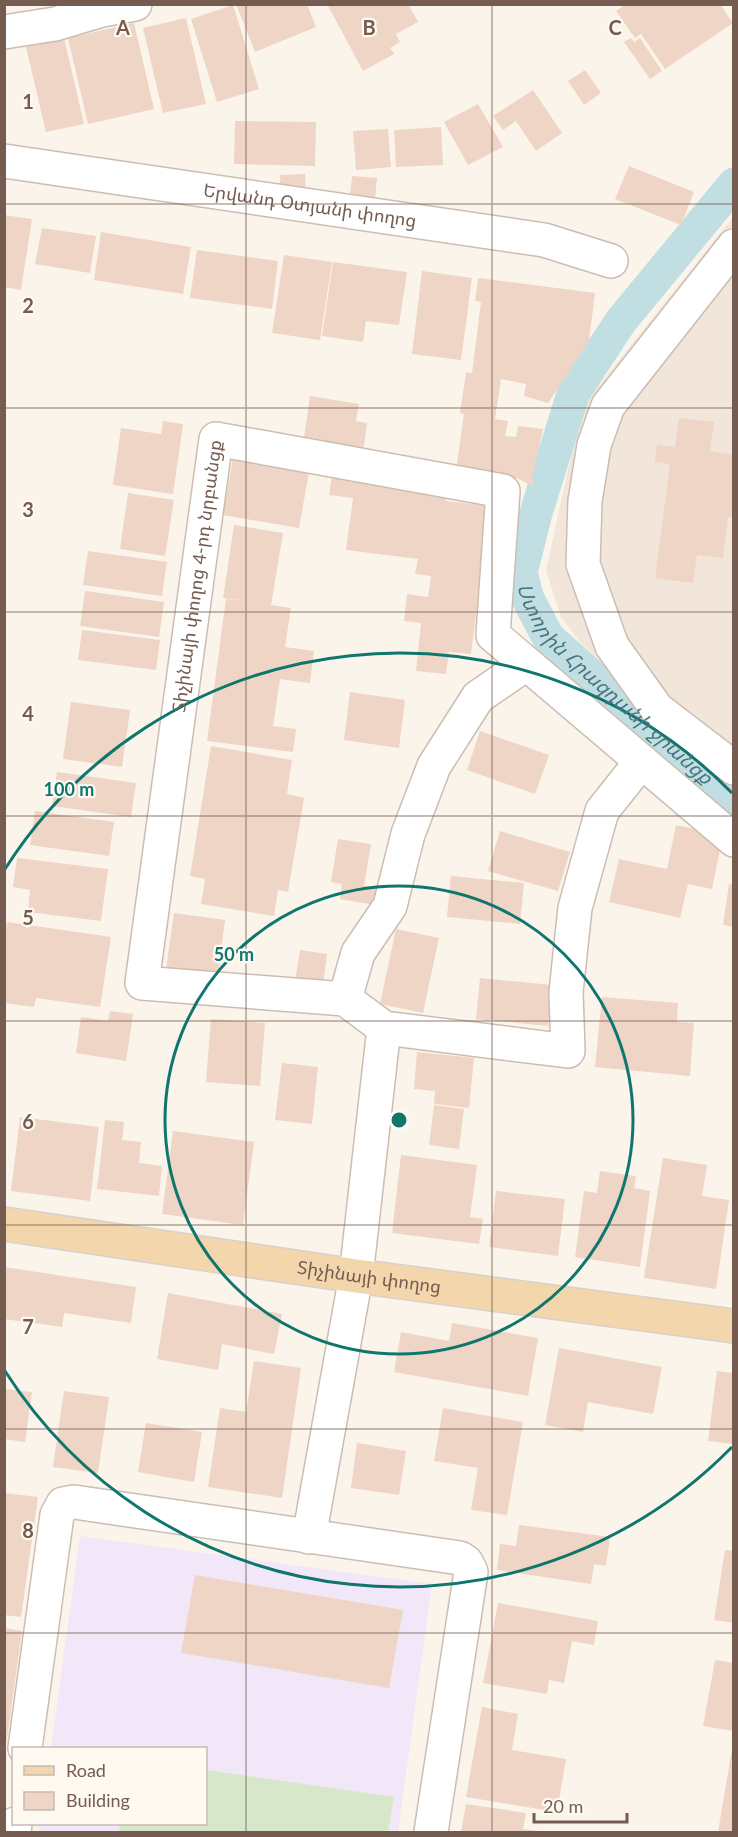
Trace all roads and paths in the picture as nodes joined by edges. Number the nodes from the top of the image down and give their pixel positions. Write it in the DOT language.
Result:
graph roads {
  1 [pos="135,4"];
  2 [pos="4,32"];
  3 [pos="4,161"];
  4 [pos="734,246"];
  5 [pos="611,261"];
  6 [pos="526,664"];
  7 [pos="641,762"];
  8 [pos="734,768"];
  9 [pos="734,840"];
  10 [pos="345,999"];
  11 [pos="384,1028"];
  12 [pos="4,1224"];
  13 [pos="356,1276"];
  14 [pos="734,1326"];
  15 [pos="309,1537"];
  16 [pos="25,1747"];
  17 [pos="431,1833"];
  1 -- 2 [label="street"];
  3 -- 5 [label="street, Երվանդ Օտյանի փողոց"];
  4 -- 8 [label="street"];
  6 -- 7 [label="street, Տիչինայի փողոց 4-րդ նրբանցք"];
  6 -- 10 [label="street"];
  6 -- 10 [label="street, Տիչինայի փողոց 4-րդ նրբանցք"];
  7 -- 9 [label="street, Տիչինայի փողոց 4-րդ նրբանցք"];
  7 -- 11 [label="street"];
  10 -- 11 [label="street"];
  11 -- 13 [label="street"];
  12 -- 13 [label="main road, Տիչինայի փողոց"];
  13 -- 14 [label="main road, Տիչինայի փողոց"];
  13 -- 15 [label="street"];
  15 -- 16 [label="street"];
  15 -- 17 [label="street"];
}
